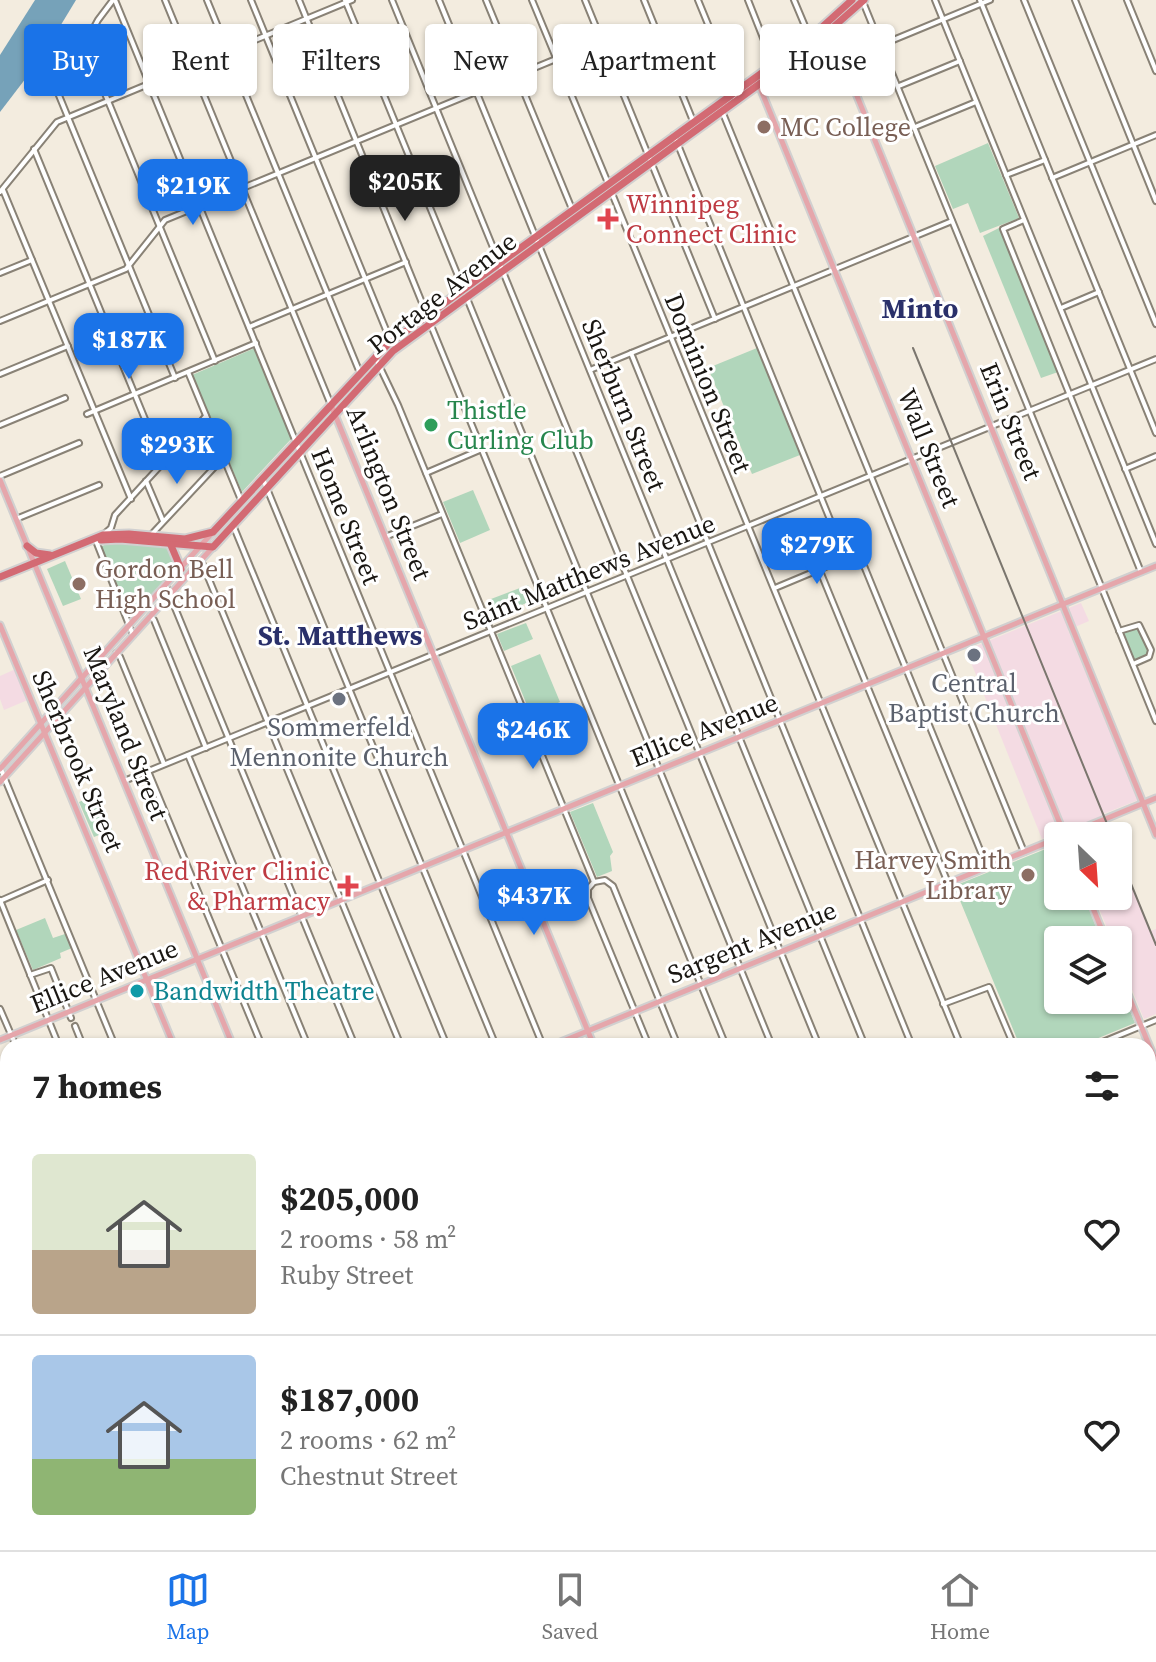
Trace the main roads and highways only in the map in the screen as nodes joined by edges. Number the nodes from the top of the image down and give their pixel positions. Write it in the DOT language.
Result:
graph roads {
  1 [pos="852,0"];
  2 [pos="863,0"];
  3 [pos="830,24"];
  4 [pos="832,24"];
  5 [pos="760,78"];
  6 [pos="758,80"];
  7 [pos="857,96"];
  8 [pos="676,139"];
  9 [pos="609,188"];
  10 [pos="537,240"];
  11 [pos="429,319"];
  12 [pos="378,360"];
  13 [pos="331,405"];
  14 [pos="335,414"];
  15 [pos="298,447"];
  16 [pos="0,478"];
  17 [pos="213,532"];
  18 [pos="91,541"];
  19 [pos="170,543"];
  20 [pos="27,546"];
  21 [pos="201,546"];
  22 [pos="213,547"];
  23 [pos="56,554"];
  24 [pos="34,563"];
  25 [pos="1156,566"];
  26 [pos="181,569"];
  27 [pos="0,577"];
  28 [pos="1064,604"];
  29 [pos="0,625"];
  30 [pos="984,637"];
  31 [pos="81,678"];
  32 [pos="85,687"];
  33 [pos="41,724"];
  34 [pos="44,733"];
  35 [pos="0,768"];
  36 [pos="2,779"];
  37 [pos="1156,798"];
  38 [pos="1143,803"];
  39 [pos="1057,822"];
  40 [pos="1097,822"];
  41 [pos="506,832"];
  42 [pos="1156,835"];
  43 [pos="1044,844"];
  44 [pos="197,959"];
  45 [pos="147,980"];
  46 [pos="1132,1004"];
  47 [pos="588,1030"];
  48 [pos="4,1038"];
  49 [pos="171,1038"];
  50 [pos="230,1038"];
  51 [pos="570,1038"];
  52 [pos="591,1038"];
  53 [pos="1146,1038"];
  1 -- 3 [label="highway, Portage Avenue"];
  2 -- 4 [label="highway, Portage Avenue"];
  5 -- 6 [label="highway, Portage Avenue"];
  6 -- 8 [label="highway, Portage Avenue"];
  6 -- 8 [label="highway, Portage Avenue"];
  6 -- 30 [label="main road, Wall Street"];
  7 -- 28 [label="main road, Erin Street"];
  8 -- 9 [label="highway, Portage Avenue"];
  9 -- 10 [label="highway, Portage Avenue"];
  9 -- 10 [label="highway, Portage Avenue"];
  10 -- 11 [label="highway, Portage Avenue"];
  11 -- 12 [label="highway, Portage Avenue"];
  11 -- 12 [label="highway, Portage Avenue"];
  12 -- 13 [label="highway, Portage Avenue"];
  12 -- 14 [label="highway, Portage Avenue"];
  13 -- 14 [label="main road, Arlington Street"];
  13 -- 15 [label="highway, Portage Avenue"];
  14 -- 15 [label="highway, Portage Avenue"];
  14 -- 41 [label="main road, Arlington Street"];
  15 -- 17 [label="highway, Portage Avenue"];
  15 -- 22 [label="highway, Portage Avenue"];
  16 -- 20 [label="main road, Maryland Street"];
  17 -- 18 [label="highway"];
  17 -- 21 [label="main road, Portage Avenue"];
  18 -- 19 [label="highway"];
  18 -- 23 [label="highway"];
  19 -- 21 [label="highway"];
  19 -- 26 [label="highway"];
  20 -- 23 [label="highway"];
  20 -- 24 [label="main road, Maryland Street"];
  21 -- 22 [label="highway"];
  21 -- 26 [label="main road, Portage Avenue"];
  22 -- 32 [label="main road, Portage Avenue"];
  23 -- 24 [label="highway"];
  24 -- 27 [label="highway"];
  24 -- 31 [label="main road, Maryland Street"];
  25 -- 28 [label="main road, Ellice Avenue"];
  26 -- 31 [label="main road, Portage Avenue"];
  28 -- 30 [label="main road, Ellice Avenue"];
  28 -- 38 [label="main road, Erin Street"];
  29 -- 33 [label="main road, Sherbrook Street"];
  30 -- 39 [label="main road, Wall Street"];
  30 -- 41 [label="main road, Ellice Avenue"];
  31 -- 32 [label="main road, Maryland Street"];
  31 -- 33 [label="main road, Portage Avenue"];
  32 -- 34 [label="main road, Portage Avenue"];
  32 -- 44 [label="main road, Maryland Street"];
  33 -- 34 [label="main road, Sherbrook Street"];
  33 -- 35 [label="main road, Portage Avenue"];
  34 -- 36 [label="main road, Portage Avenue"];
  34 -- 45 [label="main road, Sherbrook Street"];
  37 -- 38 [label="main road, Sargent Avenue"];
  38 -- 40 [label="main road, Sargent Avenue"];
  38 -- 42 [label="main road, Erin Street"];
  41 -- 44 [label="main road, Ellice Avenue"];
  41 -- 47 [label="main road, Arlington Street"];
  43 -- 47 [label="main road, Sargent Avenue"];
  44 -- 45 [label="main road, Ellice Avenue"];
  44 -- 50 [label="main road, Maryland Street"];
  45 -- 48 [label="main road, Ellice Avenue"];
  45 -- 49 [label="main road, Sherbrook Street"];
  46 -- 53 [label="main road"];
  47 -- 51 [label="main road, Sargent Avenue"];
  47 -- 52 [label="main road, Arlington Street"];
}
